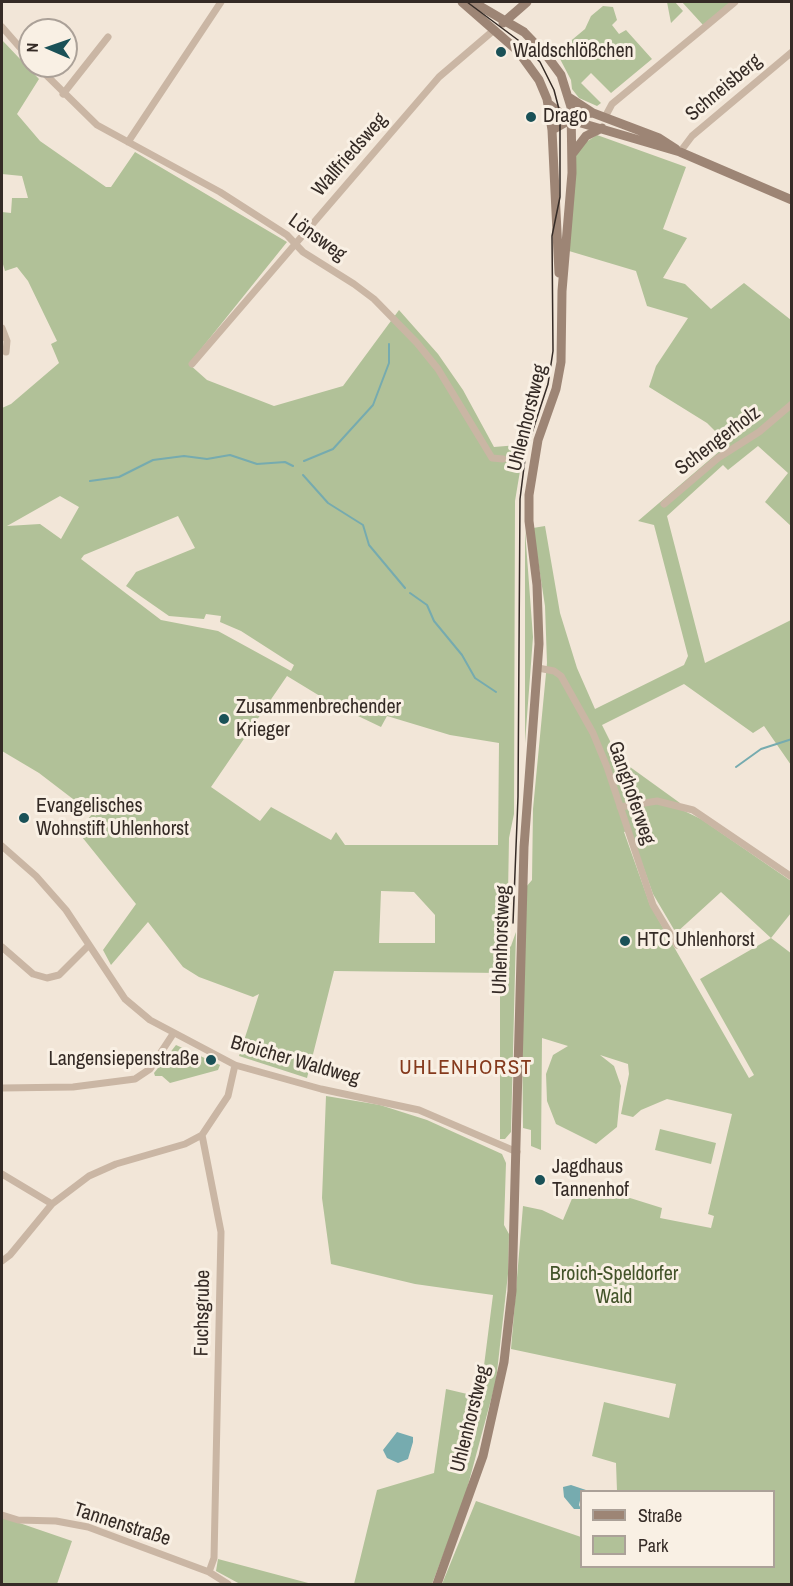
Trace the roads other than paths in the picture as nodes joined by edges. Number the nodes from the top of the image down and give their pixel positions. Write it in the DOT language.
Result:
graph roads {
  1 [pos="221,2"];
  2 [pos="462,2"];
  3 [pos="473,2"];
  4 [pos="527,2"];
  5 [pos="735,2"];
  6 [pos="506,21"];
  7 [pos="2,27"];
  8 [pos="494,30"];
  9 [pos="108,37"];
  10 [pos="18,45"];
  11 [pos="792,52"];
  12 [pos="48,78"];
  13 [pos="63,94"];
  14 [pos="570,98"];
  15 [pos="549,104"];
  16 [pos="593,113"];
  17 [pos="605,117"];
  18 [pos="571,118"];
  19 [pos="602,128"];
  20 [pos="552,130"];
  21 [pos="128,142"];
  22 [pos="680,152"];
  23 [pos="572,154"];
  24 [pos="792,200"];
  25 [pos="295,243"];
  26 [pos="562,291"];
  27 [pos="2,328"];
  28 [pos="6,352"];
  29 [pos="192,364"];
  30 [pos="792,404"];
  31 [pos="503,459"];
  32 [pos="664,504"];
  33 [pos="538,669"];
  34 [pos="620,807"];
  35 [pos="2,846"];
  36 [pos="792,877"];
  37 [pos="89,945"];
  38 [pos="677,945"];
  39 [pos="2,947"];
  40 [pos="173,1034"];
  41 [pos="234,1065"];
  42 [pos="2,1088"];
  43 [pos="202,1135"];
  44 [pos="517,1152"];
  45 [pos="2,1174"];
  46 [pos="52,1204"];
  47 [pos="2,1261"];
  48 [pos="2,1515"];
  49 [pos="209,1572"];
  50 [pos="228,1584"];
  51 [pos="436,1584"];
  1 -- 21 [label="street"];
  2 -- 8 [label="main road"];
  3 -- 6 [label="main road"];
  4 -- 6 [label="main road"];
  5 -- 17 [label="street"];
  6 -- 8 [label="main road"];
  6 -- 14 [label="main road"];
  7 -- 10 [label="street"];
  8 -- 15 [label="main road"];
  8 -- 25 [label="street, Wallfriedsweg"];
  9 -- 13 [label="street"];
  11 -- 22 [label="street, Schneisberg"];
  12 -- 13 [label="street, Lönsweg"];
  13 -- 21 [label="street, Lönsweg"];
  14 -- 16 [label="main road"];
  14 -- 18 [label="main road, Uhlenhorstweg"];
  15 -- 18 [label="main road"];
  15 -- 20 [label="main road, Uhlenhorstweg"];
  16 -- 17 [label="main road"];
  16 -- 18 [label="main road"];
  17 -- 22 [label="main road"];
  18 -- 19 [label="main road"];
  18 -- 20 [label="main road"];
  18 -- 23 [label="main road, Uhlenhorstweg"];
  19 -- 22 [label="main road"];
  19 -- 23 [label="main road"];
  20 -- 26 [label="main road, Uhlenhorstweg"];
  21 -- 25 [label="street, Lönsweg"];
  22 -- 24 [label="main road"];
  23 -- 26 [label="main road, Uhlenhorstweg"];
  25 -- 29 [label="street, Wallfriedsweg"];
  25 -- 31 [label="street, Lönsweg"];
  26 -- 33 [label="main road, Uhlenhorstweg"];
  27 -- 28 [label="street"];
  30 -- 32 [label="street, Schengerholz"];
  33 -- 34 [label="street, Ganghoferweg"];
  33 -- 44 [label="main road, Uhlenhorstweg"];
  34 -- 36 [label="street"];
  34 -- 38 [label="street, Ganghoferweg"];
  35 -- 37 [label="street, Broicher Waldweg"];
  37 -- 39 [label="street"];
  37 -- 40 [label="street, Broicher Waldweg"];
  40 -- 41 [label="street, Broicher Waldweg"];
  40 -- 42 [label="street"];
  41 -- 43 [label="street"];
  41 -- 44 [label="street, Broicher Waldweg"];
  43 -- 46 [label="street"];
  43 -- 49 [label="street, Fuchsgrube"];
  44 -- 51 [label="main road, Uhlenhorstweg"];
  45 -- 46 [label="street"];
  46 -- 47 [label="street"];
  48 -- 49 [label="street, Tannenstraße"];
  49 -- 50 [label="street, Tannenstraße"];
}
